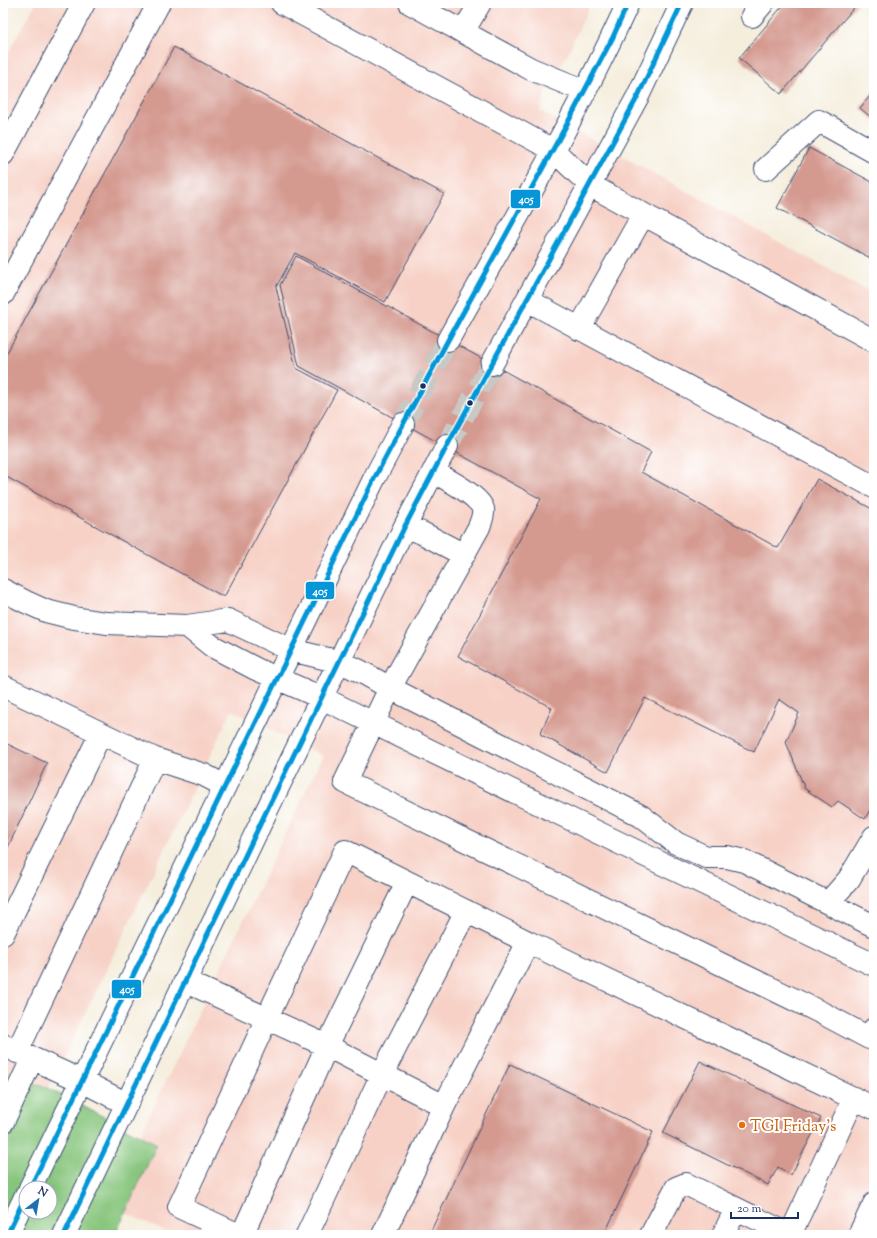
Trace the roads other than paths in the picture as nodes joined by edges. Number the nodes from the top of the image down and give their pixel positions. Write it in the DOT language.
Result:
graph roads {
  1 [pos="84,3"];
  2 [pos="159,3"];
  3 [pos="282,3"];
  4 [pos="410,3"];
  5 [pos="480,3"];
  6 [pos="628,3"];
  7 [pos="682,3"];
  8 [pos="463,32"];
  9 [pos="584,91"];
  10 [pos="553,150"];
  11 [pos="874,152"];
  12 [pos="3,154"];
  13 [pos="766,169"];
  14 [pos="590,185"];
  15 [pos="643,215"];
  16 [pos="3,294"];
  17 [pos="527,300"];
  18 [pos="580,329"];
  19 [pos="448,340"];
  20 [pos="874,341"];
  21 [pos="492,364"];
  22 [pos="404,424"];
  23 [pos="447,446"];
  24 [pos="433,472"];
  25 [pos="874,487"];
  26 [pos="405,526"];
  27 [pos="464,555"];
  28 [pos="3,590"];
  29 [pos="187,626"];
  30 [pos="290,650"];
  31 [pos="340,662"];
  32 [pos="277,679"];
  33 [pos="3,686"];
  34 [pos="390,688"];
  35 [pos="322,698"];
  36 [pos="373,724"];
  37 [pos="101,733"];
  38 [pos="155,759"];
  39 [pos="225,786"];
  40 [pos="649,822"];
  41 [pos="874,837"];
  42 [pos="644,855"];
  43 [pos="728,857"];
  44 [pos="406,882"];
  45 [pos="703,883"];
  46 [pos="828,903"];
  47 [pos="466,911"];
  48 [pos="874,926"];
  49 [pos="3,934"];
  50 [pos="528,942"];
  51 [pos="874,965"];
  52 [pos="185,981"];
  53 [pos="267,1018"];
  54 [pos="872,1036"];
  55 [pos="327,1046"];
  56 [pos="18,1052"];
  57 [pos="382,1074"];
  58 [pos="82,1081"];
  59 [pos="854,1098"];
  60 [pos="127,1104"];
  61 [pos="444,1106"];
  62 [pos="874,1108"];
  63 [pos="3,1122"];
  64 [pos="34,1180"];
  65 [pos="874,1204"];
  66 [pos="736,1209"];
  67 [pos="18,1212"];
  68 [pos="7,1235"];
  69 [pos="64,1235"];
  70 [pos="238,1235"];
  71 [pos="242,1235"];
  72 [pos="307,1235"];
  73 [pos="383,1235"];
  74 [pos="652,1235"];
  75 [pos="723,1235"];
  76 [pos="790,1235"];
  77 [pos="859,1235"];
  1 -- 12 [label="street"];
  2 -- 16 [label="street"];
  3 -- 10 [label="street"];
  4 -- 8 [label="street"];
  5 -- 8 [label="street"];
  6 -- 9 [label="street"];
  7 -- 14 [label="street"];
  8 -- 9 [label="street"];
  9 -- 10 [label="street"];
  10 -- 14 [label="street"];
  10 -- 19 [label="street"];
  11 -- 13 [label="street"];
  14 -- 15 [label="street"];
  14 -- 17 [label="street"];
  15 -- 18 [label="street"];
  15 -- 20 [label="street"];
  17 -- 18 [label="street"];
  17 -- 21 [label="street"];
  18 -- 25 [label="street"];
  22 -- 30 [label="street"];
  23 -- 24 [label="street"];
  24 -- 26 [label="street"];
  24 -- 27 [label="street"];
  26 -- 27 [label="street"];
  26 -- 31 [label="street"];
  27 -- 34 [label="street"];
  28 -- 29 [label="street"];
  29 -- 30 [label="street"];
  29 -- 32 [label="street"];
  30 -- 31 [label="street"];
  30 -- 32 [label="street"];
  31 -- 34 [label="street"];
  31 -- 35 [label="street"];
  32 -- 35 [label="street"];
  32 -- 39 [label="street"];
  33 -- 37 [label="street"];
  34 -- 36 [label="street"];
  34 -- 40 [label="street"];
  35 -- 36 [label="street"];
  35 -- 52 [label="street"];
  36 -- 42 [label="street"];
  36 -- 54 [label="street"];
  37 -- 38 [label="street"];
  37 -- 49 [label="street"];
  38 -- 39 [label="street"];
  38 -- 56 [label="street"];
  39 -- 58 [label="street"];
  40 -- 42 [label="street"];
  40 -- 43 [label="street"];
  41 -- 46 [label="street"];
  42 -- 45 [label="street"];
  43 -- 45 [label="street"];
  43 -- 46 [label="street"];
  44 -- 47 [label="street"];
  44 -- 53 [label="street"];
  44 -- 55 [label="street"];
  45 -- 51 [label="street"];
  46 -- 48 [label="street"];
  47 -- 50 [label="street"];
  47 -- 57 [label="street"];
  50 -- 59 [label="street"];
  50 -- 61 [label="street"];
  52 -- 53 [label="street"];
  52 -- 60 [label="street"];
  53 -- 55 [label="street"];
  53 -- 70 [label="street"];
  55 -- 57 [label="street"];
  55 -- 71 [label="street"];
  56 -- 58 [label="street"];
  56 -- 63 [label="street"];
  57 -- 61 [label="street"];
  57 -- 72 [label="street"];
  58 -- 60 [label="street"];
  58 -- 64 [label="street"];
  59 -- 62 [label="street"];
  59 -- 76 [label="street"];
  60 -- 69 [label="street"];
  61 -- 73 [label="street"];
  65 -- 77 [label="street"];
  66 -- 74 [label="street"];
  66 -- 75 [label="street"];
  66 -- 76 [label="street"];
  67 -- 68 [label="street"];
}
